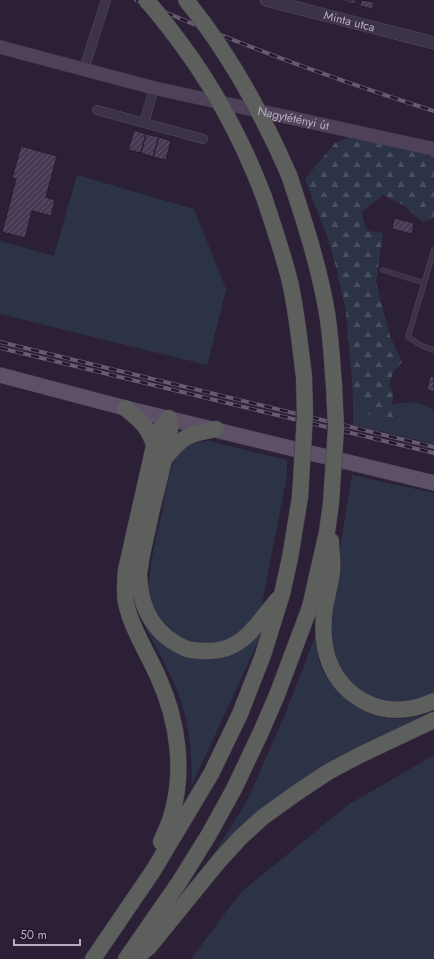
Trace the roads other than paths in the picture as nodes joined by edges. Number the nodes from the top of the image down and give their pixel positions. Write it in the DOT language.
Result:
graph roads {
  1 [pos="106,0"];
  2 [pos="146,0"];
  3 [pos="186,0"];
  4 [pos="266,0"];
  5 [pos="434,43"];
  6 [pos="0,47"];
  7 [pos="84,69"];
  8 [pos="154,88"];
  9 [pos="97,110"];
  10 [pos="144,123"];
  11 [pos="203,139"];
  12 [pos="434,149"];
  13 [pos="434,250"];
  14 [pos="383,270"];
  15 [pos="424,283"];
  16 [pos="434,350"];
  17 [pos="0,375"];
  18 [pos="125,408"];
  19 [pos="169,418"];
  20 [pos="216,430"];
  21 [pos="154,446"];
  22 [pos="163,461"];
  23 [pos="434,483"];
  24 [pos="331,503"];
  25 [pos="282,594"];
  26 [pos="434,701"];
  27 [pos="434,720"];
  28 [pos="153,871"];
  29 [pos="93,959"];
  30 [pos="126,959"];
  31 [pos="134,959"];
  1 -- 7 [label="street"];
  2 -- 25 [label="highway, bridge"];
  3 -- 24 [label="highway, bridge"];
  4 -- 5 [label="street, Minta utca"];
  6 -- 7 [label="main road, Nagytétényi út"];
  7 -- 8 [label="main road, Nagytétényi út"];
  8 -- 10 [label="street"];
  8 -- 12 [label="main road, Nagytétényi út"];
  9 -- 10 [label="street"];
  10 -- 11 [label="street"];
  13 -- 15 [label="lane"];
  14 -- 15 [label="lane"];
  15 -- 16 [label="lane"];
  17 -- 18 [label="main road"];
  18 -- 19 [label="main road"];
  18 -- 21 [label="highway"];
  19 -- 20 [label="main road"];
  19 -- 21 [label="highway"];
  19 -- 22 [label="highway"];
  20 -- 22 [label="highway"];
  20 -- 23 [label="main road"];
  21 -- 28 [label="highway"];
  22 -- 25 [label="highway"];
  24 -- 26 [label="highway"];
  24 -- 30 [label="highway"];
  25 -- 28 [label="highway"];
  27 -- 31 [label="highway"];
  28 -- 29 [label="highway"];
}
